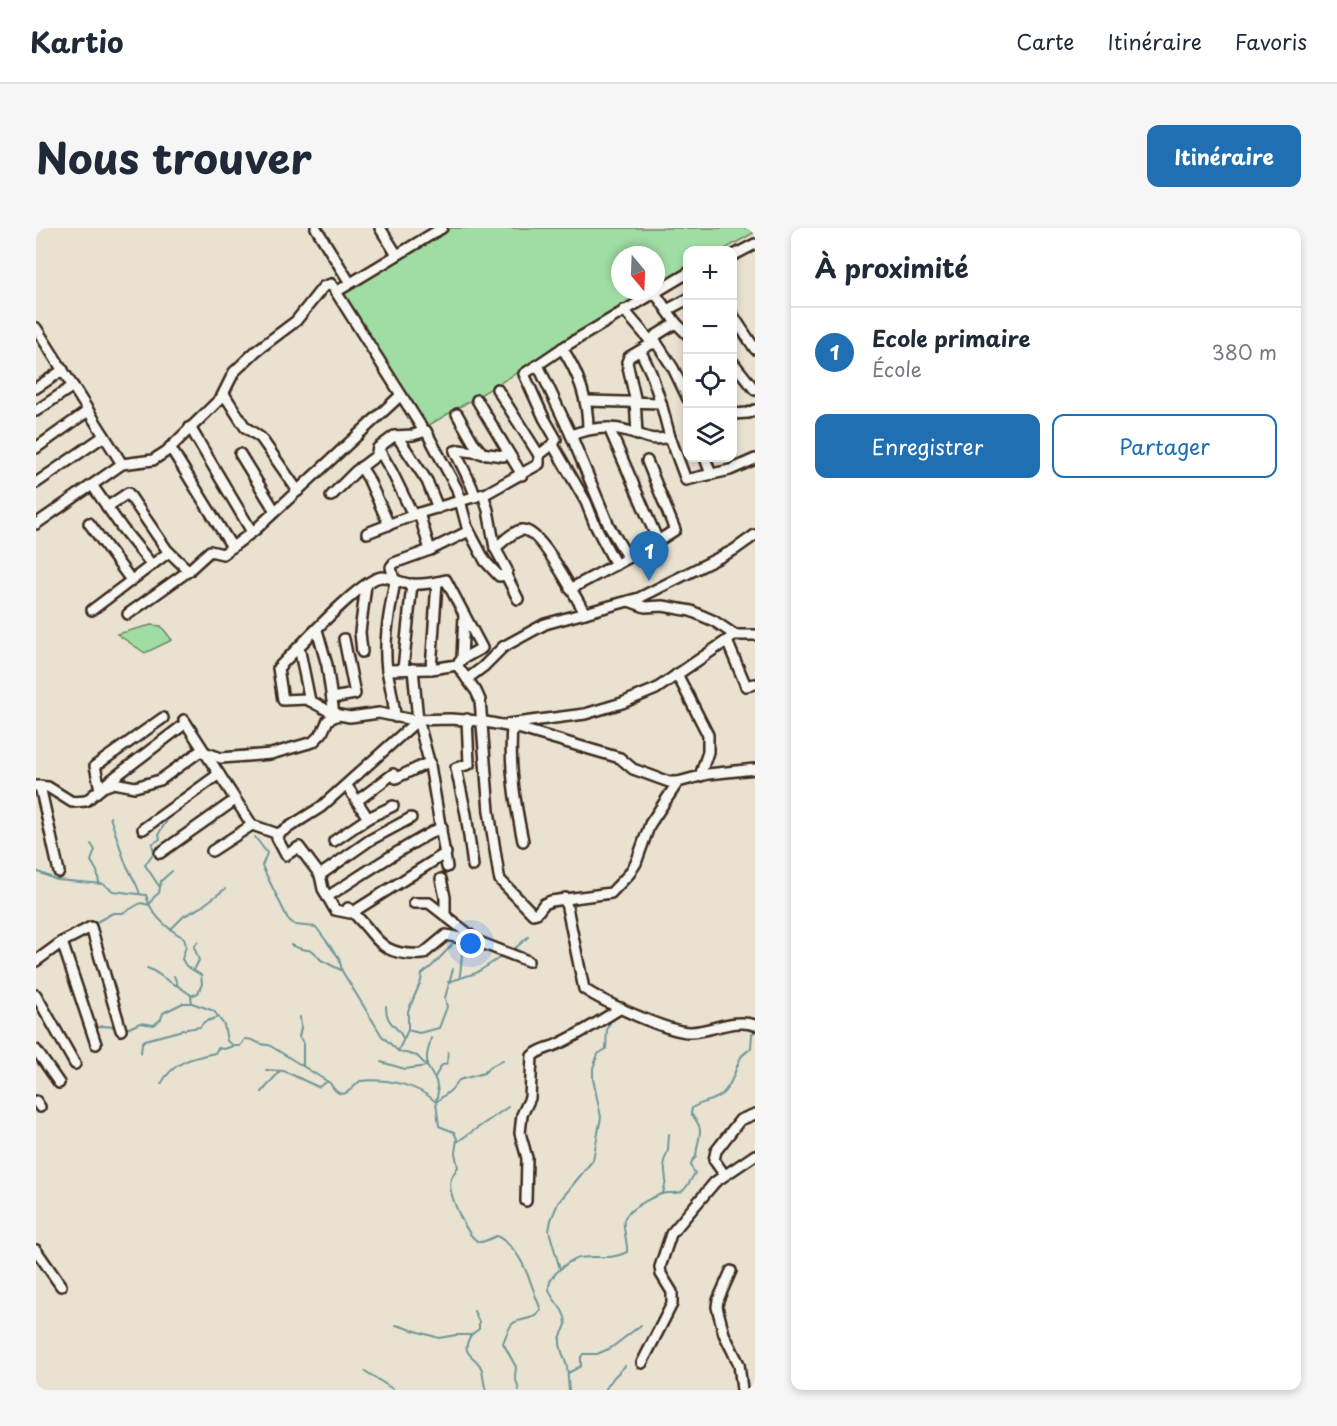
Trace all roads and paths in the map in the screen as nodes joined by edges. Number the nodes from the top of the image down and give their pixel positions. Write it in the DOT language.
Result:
graph roads {
  1 [pos="316,228"];
  2 [pos="380,228"];
  3 [pos="442,228"];
  4 [pos="755,244"];
  5 [pos="737,253"];
  6 [pos="397,255"];
  7 [pos="683,276"];
  8 [pos="350,283"];
  9 [pos="665,287"];
  10 [pos="336,292"];
  11 [pos="642,300"];
  12 [pos="660,300"];
  13 [pos="685,300"];
  14 [pos="624,310"];
  15 [pos="667,310"];
  16 [pos="737,322"];
  17 [pos="676,323"];
  18 [pos="36,328"];
  19 [pos="683,331"];
  20 [pos="45,342"];
  21 [pos="654,343"];
  22 [pos="36,348"];
  23 [pos="562,348"];
  24 [pos="755,349"];
  25 [pos="641,352"];
  26 [pos="538,365"];
  27 [pos="737,367"];
  28 [pos="63,370"];
  29 [pos="73,386"];
  30 [pos="36,388"];
  31 [pos="497,389"];
  32 [pos="683,390"];
  33 [pos="755,390"];
  34 [pos="224,394"];
  35 [pos="401,395"];
  36 [pos="477,400"];
  37 [pos="586,402"];
  38 [pos="636,402"];
  39 [pos="661,403"];
  40 [pos="36,411"];
  41 [pos="88,411"];
  42 [pos="754,413"];
  43 [pos="457,414"];
  44 [pos="737,414"];
  45 [pos="190,427"];
  46 [pos="609,428"];
  47 [pos="588,429"];
  48 [pos="426,431"];
  49 [pos="571,435"];
  50 [pos="637,435"];
  51 [pos="104,436"];
  52 [pos="397,436"];
  53 [pos="670,437"];
  54 [pos="553,444"];
  55 [pos="170,447"];
  56 [pos="36,448"];
  57 [pos="378,448"];
  58 [pos="240,454"];
  59 [pos="483,454"];
  60 [pos="508,454"];
  61 [pos="539,455"];
  62 [pos="755,459"];
  63 [pos="647,461"];
  64 [pos="706,462"];
  65 [pos="122,464"];
  66 [pos="361,467"];
  67 [pos="711,474"];
  68 [pos="522,475"];
  69 [pos="36,483"];
  70 [pos="92,485"];
  71 [pos="298,490"];
  72 [pos="479,495"];
  73 [pos="331,496"];
  74 [pos="461,501"];
  75 [pos="108,507"];
  76 [pos="438,508"];
  77 [pos="275,511"];
  78 [pos="416,514"];
  79 [pos="89,523"];
  80 [pos="36,524"];
  81 [pos="389,525"];
  82 [pos="469,531"];
  83 [pos="252,532"];
  84 [pos="367,533"];
  85 [pos="755,535"];
  86 [pos="658,541"];
  87 [pos="232,547"];
  88 [pos="495,548"];
  89 [pos="430,550"];
  90 [pos="169,552"];
  91 [pos="628,558"];
  92 [pos="152,564"];
  93 [pos="616,565"];
  94 [pos="189,571"];
  95 [pos="506,575"];
  96 [pos="131,580"];
  97 [pos="394,580"];
  98 [pos="437,582"];
  99 [pos="412,584"];
  100 [pos="366,585"];
  101 [pos="570,589"];
  102 [pos="518,599"];
  103 [pos="629,601"];
  104 [pos="92,610"];
  105 [pos="585,613"];
  106 [pos="128,614"];
  107 [pos="464,614"];
  108 [pos="316,630"];
  109 [pos="755,635"];
  110 [pos="731,638"];
  111 [pos="344,639"];
  112 [pos="299,647"];
  113 [pos="362,652"];
  114 [pos="459,662"];
  115 [pos="403,669"];
  116 [pos="413,669"];
  117 [pos="431,669"];
  118 [pos="387,670"];
  119 [pos="677,674"];
  120 [pos="467,679"];
  121 [pos="755,684"];
  122 [pos="332,698"];
  123 [pos="310,701"];
  124 [pos="336,715"];
  125 [pos="395,717"];
  126 [pos="163,718"];
  127 [pos="467,719"];
  128 [pos="417,720"];
  129 [pos="480,721"];
  130 [pos="500,725"];
  131 [pos="512,727"];
  132 [pos="204,752"];
  133 [pos="430,762"];
  134 [pos="755,769"];
  135 [pos="219,774"];
  136 [pos="700,776"];
  137 [pos="678,782"];
  138 [pos="38,786"];
  139 [pos="347,786"];
  140 [pos="101,788"];
  141 [pos="235,800"];
  142 [pos="357,801"];
  143 [pos="393,806"];
  144 [pos="368,818"];
  145 [pos="411,818"];
  146 [pos="252,825"];
  147 [pos="442,827"];
  148 [pos="143,829"];
  149 [pos="278,834"];
  150 [pos="334,841"];
  151 [pos="524,841"];
  152 [pos="212,851"];
  153 [pos="160,853"];
  154 [pos="446,853"];
  155 [pos="473,866"];
  156 [pos="447,867"];
  157 [pos="59,872"];
  158 [pos="320,875"];
  159 [pos="441,879"];
  160 [pos="327,897"];
  161 [pos="565,898"];
  162 [pos="414,903"];
  163 [pos="350,911"];
  164 [pos="445,915"];
  165 [pos="62,942"];
  166 [pos="479,942"];
  167 [pos="36,961"];
  168 [pos="528,961"];
  169 [pos="36,995"];
  170 [pos="621,1008"];
  171 [pos="755,1025"];
  172 [pos="121,1030"];
  173 [pos="96,1044"];
  174 [pos="36,1050"];
  175 [pos="75,1064"];
  176 [pos="59,1083"];
  177 [pos="755,1114"];
  178 [pos="753,1159"];
  179 [pos="724,1174"];
  180 [pos="525,1201"];
  181 [pos="36,1250"];
  182 [pos="731,1271"];
  183 [pos="61,1286"];
  184 [pos="642,1363"];
  185 [pos="742,1390"];
  1 -- 8 [label="street"];
  2 -- 6 [label="street"];
  3 -- 6 [label="street"];
  4 -- 5 [label="street"];
  6 -- 8 [label="street"];
  7 -- 9 [label="street"];
  8 -- 10 [label="street"];
  10 -- 34 [label="street"];
  10 -- 35 [label="street"];
  11 -- 14 [label="street"];
  12 -- 15 [label="street"];
  13 -- 15 [label="street"];
  14 -- 21 [label="street"];
  14 -- 23 [label="street"];
  15 -- 17 [label="street"];
  16 -- 24 [label="street"];
  17 -- 19 [label="street"];
  17 -- 21 [label="street"];
  18 -- 20 [label="street"];
  20 -- 22 [label="street"];
  20 -- 28 [label="street"];
  21 -- 25 [label="street"];
  21 -- 32 [label="street"];
  23 -- 26 [label="street"];
  23 -- 37 [label="street"];
  25 -- 38 [label="street"];
  25 -- 39 [label="street"];
  26 -- 49 [label="street"];
  26 -- 54 [label="street"];
  27 -- 33 [label="street"];
  28 -- 29 [label="street"];
  28 -- 30 [label="street"];
  29 -- 40 [label="street"];
  29 -- 41 [label="street"];
  31 -- 61 [label="street"];
  34 -- 45 [label="street"];
  34 -- 71 [label="street"];
  35 -- 48 [label="street"];
  35 -- 71 [label="street"];
  36 -- 60 [label="street"];
  37 -- 38 [label="street"];
  37 -- 47 [label="street"];
  38 -- 39 [label="street"];
  38 -- 50 [label="street"];
  39 -- 53 [label="street"];
  41 -- 51 [label="street"];
  41 -- 56 [label="street"];
  42 -- 44 [label="street"];
  43 -- 59 [label="street"];
  45 -- 55 [label="street"];
  45 -- 83 [label="street"];
  46 -- 47 [label="street"];
  46 -- 50 [label="street"];
  46 -- 86 [label="street"];
  47 -- 49 [label="street"];
  48 -- 52 [label="street"];
  48 -- 74 [label="street"];
  49 -- 91 [label="street"];
  50 -- 53 [label="street"];
  51 -- 65 [label="street"];
  51 -- 69 [label="street"];
  52 -- 57 [label="street"];
  52 -- 76 [label="street"];
  53 -- 67 [label="street"];
  54 -- 61 [label="street"];
  54 -- 93 [label="street"];
  55 -- 65 [label="street"];
  55 -- 87 [label="street"];
  57 -- 66 [label="street"];
  57 -- 78 [label="street"];
  58 -- 77 [label="street"];
  59 -- 60 [label="street"];
  59 -- 72 [label="street"];
  60 -- 68 [label="street"];
  61 -- 68 [label="street"];
  62 -- 67 [label="street"];
  63 -- 86 [label="street"];
  64 -- 67 [label="street"];
  65 -- 70 [label="street"];
  66 -- 73 [label="street"];
  66 -- 81 [label="street"];
  68 -- 72 [label="street"];
  70 -- 75 [label="street"];
  70 -- 80 [label="street"];
  71 -- 77 [label="street"];
  72 -- 74 [label="street"];
  72 -- 88 [label="street"];
  74 -- 76 [label="street"];
  74 -- 82 [label="street"];
  75 -- 90 [label="street"];
  75 -- 92 [label="street"];
  76 -- 78 [label="street"];
  77 -- 83 [label="street"];
  78 -- 81 [label="street"];
  78 -- 89 [label="street"];
  79 -- 96 [label="street"];
  81 -- 84 [label="street"];
  82 -- 89 [label="street"];
  82 -- 95 [label="street"];
  83 -- 87 [label="street"];
  85 -- 103 [label="street"];
  86 -- 91 [label="street"];
  87 -- 94 [label="street"];
  88 -- 95 [label="street"];
  88 -- 101 [label="street"];
  89 -- 97 [label="street"];
  90 -- 92 [label="street"];
  90 -- 94 [label="street"];
  91 -- 93 [label="street"];
  92 -- 96 [label="street"];
  93 -- 101 [label="street"];
  94 -- 106 [label="street"];
  95 -- 102 [label="street"];
  96 -- 104 [label="street"];
  97 -- 99 [label="street"];
  97 -- 100 [label="street"];
  97 -- 118 [label="street"];
  98 -- 99 [label="street"];
  98 -- 107 [label="street"];
  98 -- 117 [label="street"];
  99 -- 115 [label="street"];
  100 -- 108 [label="street"];
  100 -- 113 [label="street"];
  101 -- 105 [label="street"];
  103 -- 105 [label="street"];
  103 -- 110 [label="street"];
  105 -- 120 [label="street"];
  107 -- 114 [label="street"];
  107 -- 114 [label="street"];
  108 -- 112 [label="street"];
  108 -- 122 [label="street"];
  109 -- 110 [label="street"];
  110 -- 119 [label="street"];
  110 -- 121 [label="street"];
  111 -- 122 [label="street"];
  112 -- 123 [label="street"];
  112 -- 123 [label="street"];
  114 -- 117 [label="street"];
  114 -- 120 [label="street"];
  115 -- 116 [label="street"];
  115 -- 118 [label="street"];
  116 -- 117 [label="street"];
  116 -- 128 [label="street"];
  118 -- 125 [label="street"];
  119 -- 130 [label="street"];
  119 -- 136 [label="street"];
  120 -- 129 [label="street"];
  122 -- 124 [label="street"];
  123 -- 124 [label="street"];
  124 -- 125 [label="street"];
  124 -- 132 [label="street"];
  125 -- 128 [label="street"];
  126 -- 140 [label="street"];
  127 -- 128 [label="street"];
  127 -- 129 [label="street"];
  127 -- 155 [label="street"];
  128 -- 133 [label="street"];
  128 -- 139 [label="street"];
  129 -- 130 [label="street"];
  129 -- 161 [label="street"];
  130 -- 131 [label="street"];
  131 -- 137 [label="street"];
  131 -- 151 [label="street"];
  132 -- 135 [label="street"];
  132 -- 140 [label="street"];
  132 -- 140 [label="street"];
  133 -- 142 [label="street"];
  133 -- 147 [label="street"];
  134 -- 136 [label="street"];
  135 -- 141 [label="street"];
  135 -- 148 [label="street"];
  136 -- 137 [label="street"];
  137 -- 161 [label="street"];
  138 -- 140 [label="street"];
  138 -- 157 [label="street"];
  139 -- 142 [label="street"];
  139 -- 149 [label="street"];
  141 -- 146 [label="street"];
  141 -- 153 [label="street"];
  142 -- 144 [label="street"];
  143 -- 144 [label="street"];
  144 -- 150 [label="street"];
  145 -- 158 [label="street"];
  146 -- 149 [label="street"];
  146 -- 152 [label="street"];
  147 -- 154 [label="street"];
  147 -- 160 [label="street"];
  149 -- 158 [label="street"];
  154 -- 156 [label="street"];
  154 -- 163 [label="street"];
  158 -- 160 [label="street"];
  159 -- 164 [label="street"];
  160 -- 163 [label="street"];
  161 -- 170 [label="street"];
  162 -- 164 [label="street"];
  163 -- 166 [label="street"];
  164 -- 166 [label="street"];
  165 -- 167 [label="street"];
  165 -- 172 [label="street"];
  165 -- 173 [label="street"];
  166 -- 168 [label="street"];
  169 -- 175 [label="street"];
  170 -- 171 [label="street"];
  170 -- 180 [label="street"];
  174 -- 176 [label="street"];
  177 -- 179 [label="street"];
  178 -- 179 [label="street"];
  179 -- 184 [label="street"];
  181 -- 183 [label="street"];
  182 -- 185 [label="street"];
}
